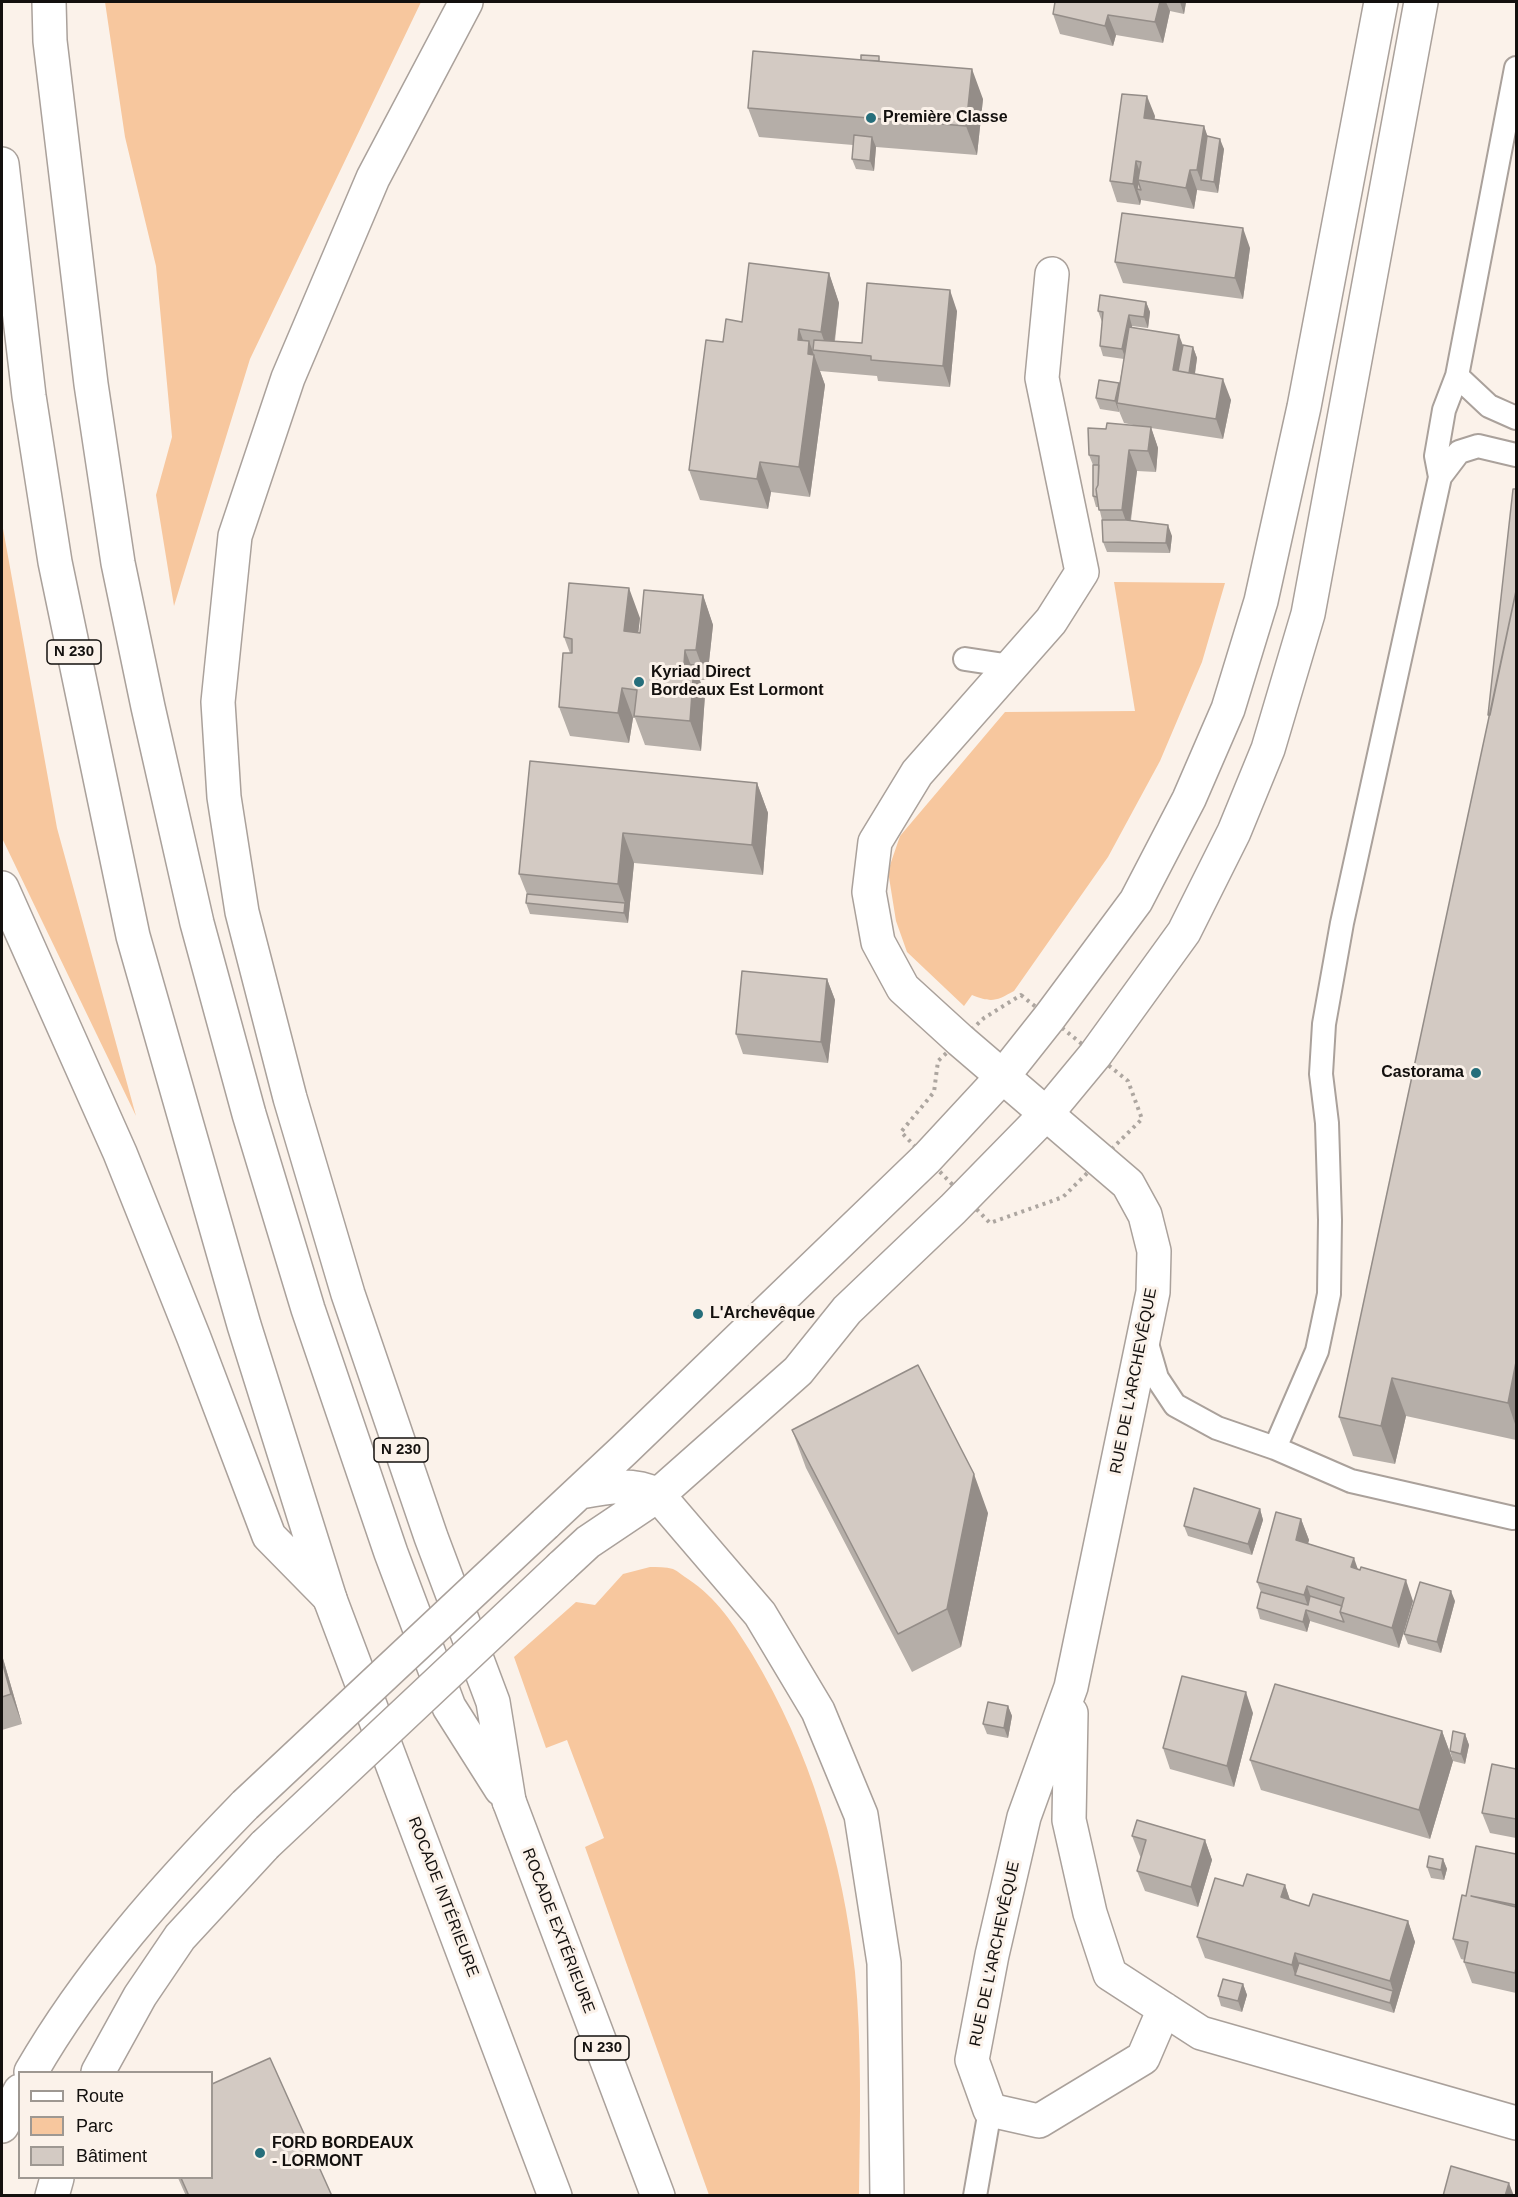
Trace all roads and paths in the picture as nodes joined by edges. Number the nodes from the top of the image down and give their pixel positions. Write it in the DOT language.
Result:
graph roads {
  1 [pos="49,2"];
  2 [pos="466,2"];
  3 [pos="1381,2"];
  4 [pos="1421,2"];
  5 [pos="1516,70"];
  6 [pos="2,164"];
  7 [pos="1052,274"];
  8 [pos="1457,376"];
  9 [pos="1516,418"];
  10 [pos="1516,455"];
  11 [pos="1440,477"];
  12 [pos="965,659"];
  13 [pos="1011,666"];
  14 [pos="2,888"];
  15 [pos="1003,1076"];
  16 [pos="1047,1113"];
  17 [pos="1145,1334"];
  18 [pos="1275,1448"];
  19 [pos="580,1492"];
  20 [pos="658,1495"];
  21 [pos="1513,1518"];
  22 [pos="330,1599"];
  23 [pos="1071,1687"];
  24 [pos="509,1801"];
  25 [pos="1164,2009"];
  26 [pos="31,2071"];
  27 [pos="99,2071"];
  28 [pos="18,2095"];
  29 [pos="990,2109"];
  30 [pos="1516,2123"];
  31 [pos="2,2126"];
  32 [pos="57,2179"];
  33 [pos="52,2196"];
  34 [pos="555,2196"];
  35 [pos="658,2196"];
  36 [pos="887,2196"];
  37 [pos="975,2196"];
  1 -- 24 [label="main road, N 230"];
  2 -- 24 [label="main road, N 230"];
  3 -- 15 [label="main road"];
  4 -- 16 [label="main road"];
  5 -- 8 [label="lane"];
  6 -- 22 [label="main road, N 230"];
  7 -- 13 [label="main road, RUE DE L'ARCHEVÊQUE"];
  8 -- 9 [label="lane"];
  8 -- 11 [label="lane"];
  10 -- 11 [label="lane"];
  11 -- 18 [label="lane"];
  12 -- 13 [label="lane"];
  13 -- 15 [label="main road, RUE DE L'ARCHEVÊQUE"];
  14 -- 22 [label="main road, N 230"];
  15 -- 16 [label="main road, RUE DE L'ARCHEVÊQUE"];
  15 -- 19 [label="main road"];
  16 -- 17 [label="main road, RUE DE L'ARCHEVÊQUE"];
  16 -- 20 [label="main road"];
  17 -- 18 [label="lane"];
  17 -- 23 [label="main road, RUE DE L'ARCHEVÊQUE"];
  18 -- 21 [label="lane"];
  19 -- 20 [label="main road"];
  19 -- 26 [label="main road, bridge"];
  20 -- 27 [label="main road, bridge"];
  20 -- 36 [label="main road"];
  22 -- 34 [label="main road, ROCADE INTÉRIEURE / N 230"];
  23 -- 25 [label="main road, RUE DE L'ARCHEVÊQUE"];
  23 -- 29 [label="main road, RUE DE L'ARCHEVÊQUE"];
  24 -- 35 [label="main road, ROCADE EXTÉRIEURE / N 230"];
  25 -- 29 [label="main road"];
  25 -- 30 [label="main road, RUE DE L'ARCHEVÊQUE"];
  28 -- 31 [label="main road"];
  29 -- 37 [label="lane"];
  32 -- 33 [label="main road"];
}
